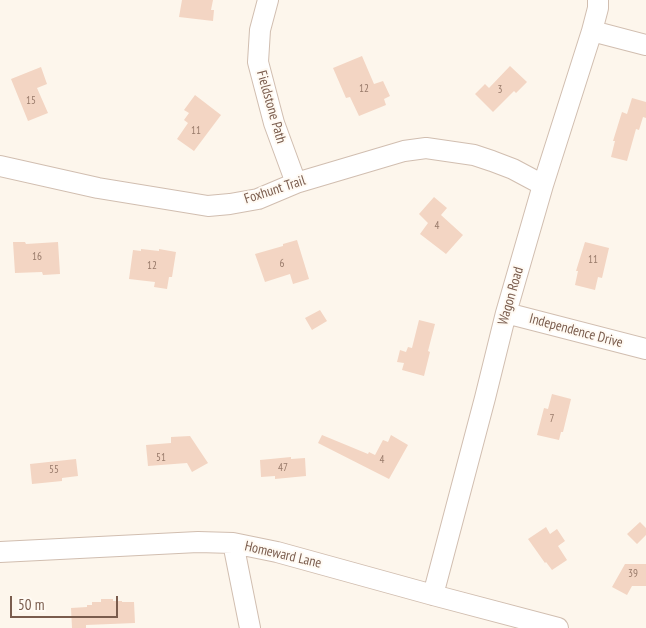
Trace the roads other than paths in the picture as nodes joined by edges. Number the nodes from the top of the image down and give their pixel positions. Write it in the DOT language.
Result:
graph roads {
  1 [pos="268,0"];
  2 [pos="598,0"];
  3 [pos="592,31"];
  4 [pos="646,45"];
  5 [pos="0,166"];
  6 [pos="296,183"];
  7 [pos="542,186"];
  8 [pos="506,313"];
  9 [pos="646,349"];
  10 [pos="233,543"];
  11 [pos="0,552"];
  12 [pos="432,595"];
  13 [pos="250,628"];
  14 [pos="558,628"];
  1 -- 6 [label="street, Fieldstone Path"];
  2 -- 3 [label="street, Wagon Road"];
  3 -- 4 [label="street"];
  3 -- 7 [label="street, Wagon Road"];
  5 -- 6 [label="street, Foxhunt Trail"];
  6 -- 7 [label="street, Foxhunt Trail"];
  7 -- 8 [label="street, Wagon Road"];
  8 -- 9 [label="street, Independence Drive"];
  8 -- 12 [label="street, Wagon Road"];
  10 -- 11 [label="street, Homeward Lane"];
  10 -- 12 [label="street, Homeward Lane"];
  10 -- 13 [label="street"];
  12 -- 14 [label="street, Homeward Lane"];
}
